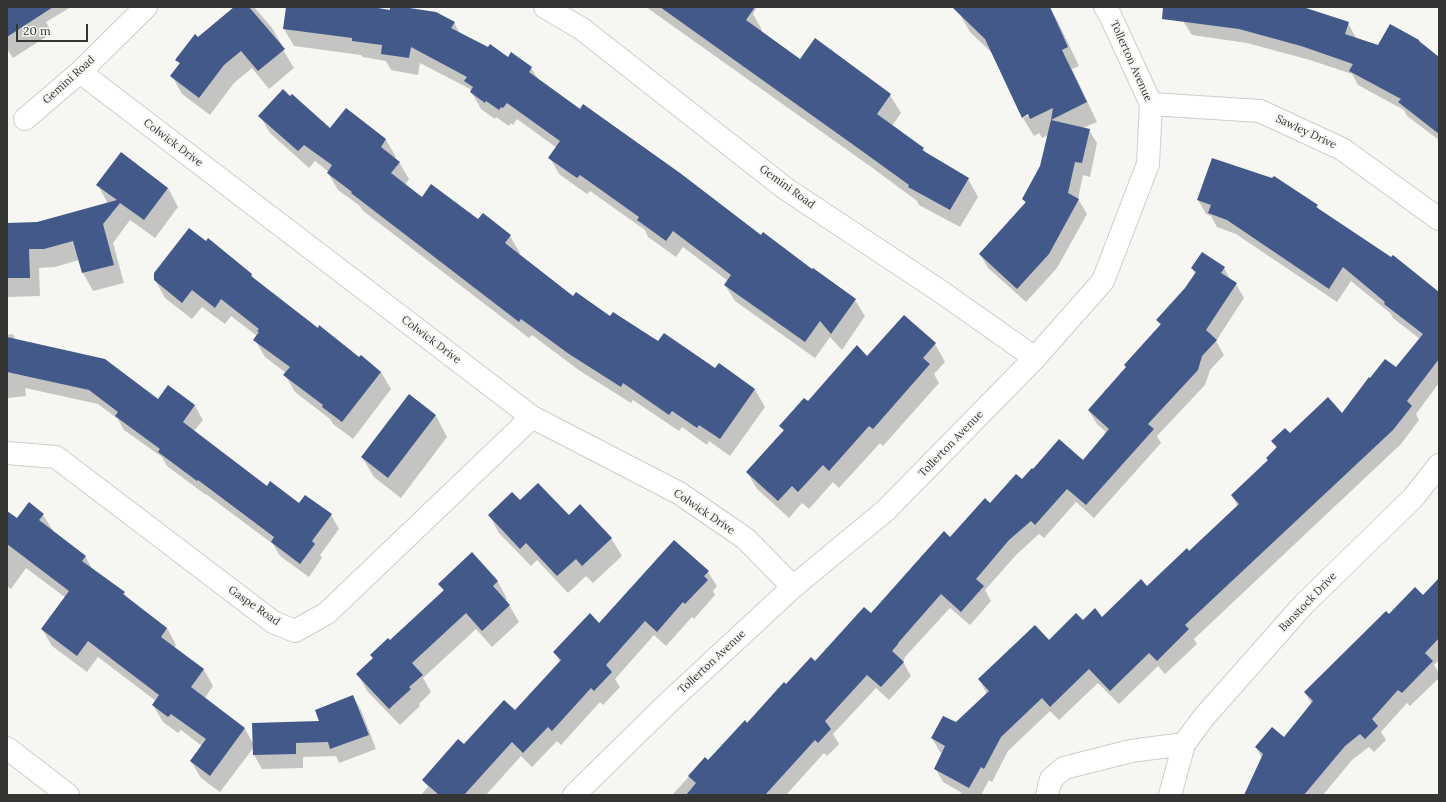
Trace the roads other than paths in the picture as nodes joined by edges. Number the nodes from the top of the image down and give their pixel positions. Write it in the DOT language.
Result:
graph roads {
  1 [pos="146,7"];
  2 [pos="545,7"];
  3 [pos="1105,7"];
  4 [pos="80,72"];
  5 [pos="1151,104"];
  6 [pos="25,119"];
  7 [pos="1439,219"];
  8 [pos="1035,358"];
  9 [pos="532,417"];
  10 [pos="7,453"];
  11 [pos="1439,465"];
  12 [pos="793,587"];
  13 [pos="1184,744"];
  14 [pos="7,748"];
  15 [pos="68,795"];
  16 [pos="574,795"];
  17 [pos="1047,795"];
  18 [pos="1170,795"];
  1 -- 4 [label="street, Gemini Road"];
  2 -- 8 [label="street, Gemini Road"];
  3 -- 5 [label="street, Tollerton Avenue"];
  4 -- 6 [label="street, Gemini Road"];
  4 -- 9 [label="street, Colwick Drive"];
  5 -- 7 [label="street, Sawley Drive"];
  5 -- 8 [label="street, Tollerton Avenue"];
  8 -- 12 [label="street, Tollerton Avenue"];
  9 -- 10 [label="street, Gaspe Road"];
  9 -- 12 [label="street, Colwick Drive"];
  11 -- 13 [label="street, Banstock Drive"];
  12 -- 16 [label="street, Tollerton Avenue"];
  13 -- 17 [label="street"];
  13 -- 18 [label="street, Banstock Drive"];
  14 -- 15 [label="street"];
}
